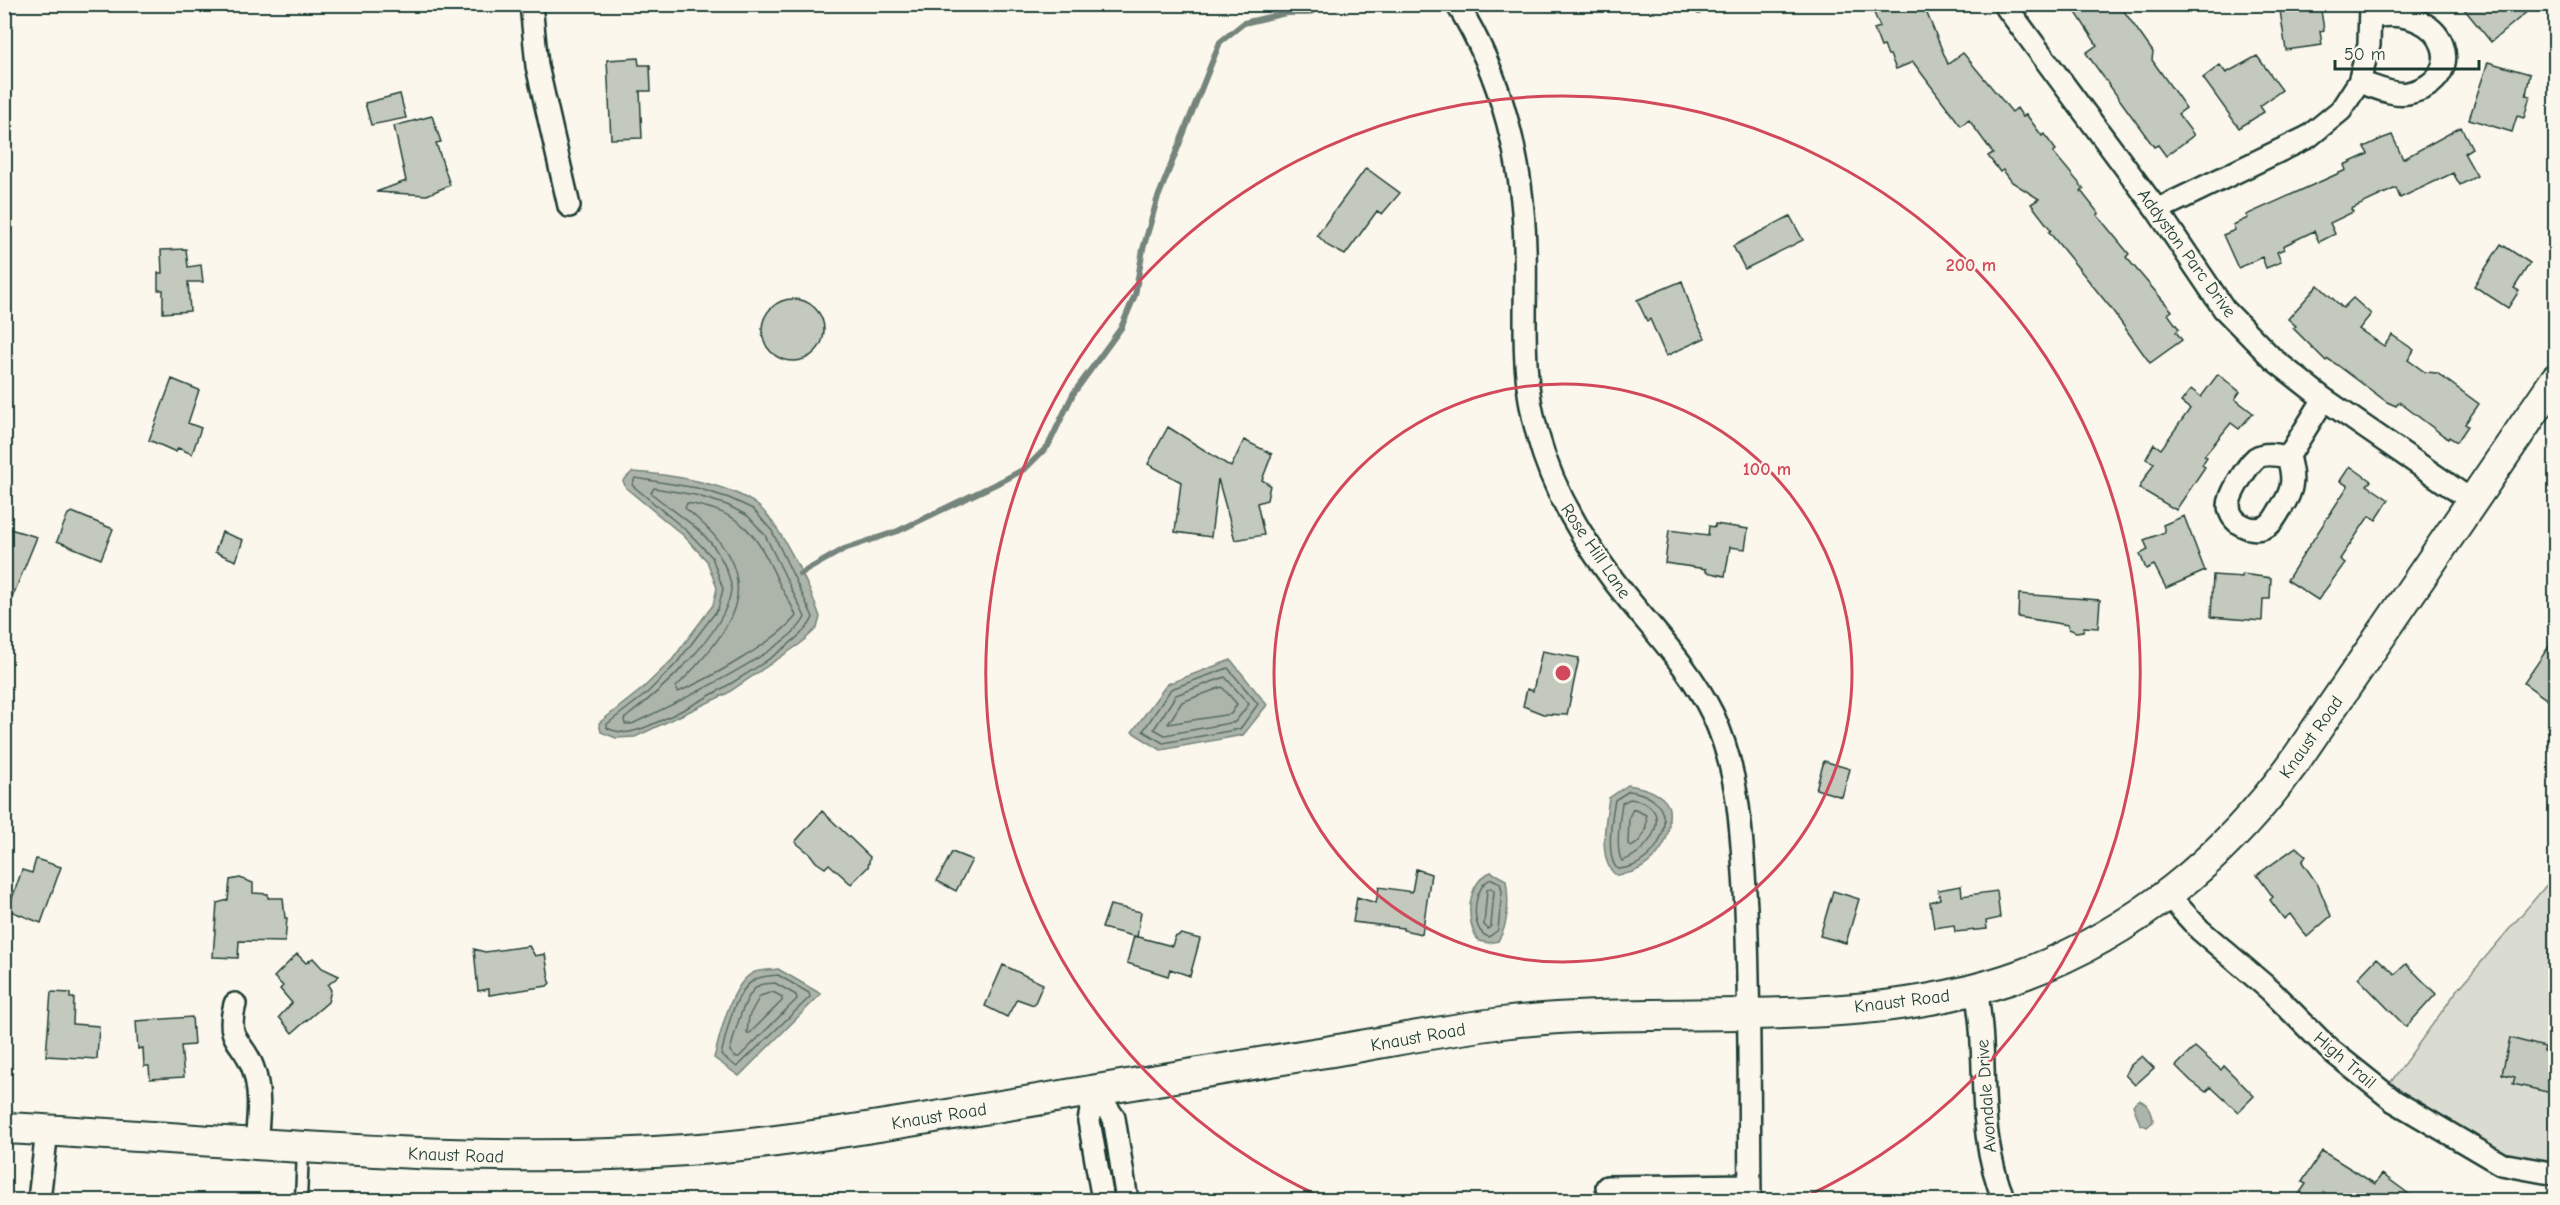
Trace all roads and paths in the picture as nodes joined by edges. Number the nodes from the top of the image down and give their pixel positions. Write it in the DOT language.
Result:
graph roads {
  1 [pos="531,4"];
  2 [pos="1457,4"];
  3 [pos="2004,4"];
  4 [pos="2371,10"];
  5 [pos="2359,82"];
  6 [pos="568,206"];
  7 [pos="2157,210"];
  8 [pos="2556,379"];
  9 [pos="2324,399"];
  10 [pos="2288,457"];
  11 [pos="2472,501"];
  12 [pos="2167,894"];
  13 [pos="1976,990"];
  14 [pos="235,1004"];
  15 [pos="1750,1012"];
  16 [pos="1095,1090"];
  17 [pos="4,1128"];
  18 [pos="47,1130"];
  19 [pos="256,1144"];
  20 [pos="303,1147"];
  21 [pos="2556,1174"];
  22 [pos="1607,1187"];
  23 [pos="1750,1193"];
  24 [pos="39,1200"];
  25 [pos="301,1200"];
  26 [pos="1103,1200"];
  27 [pos="1123,1200"];
  28 [pos="2004,1200"];
  1 -- 6 [label="street"];
  2 -- 15 [label="street, Rose Hill Lane"];
  3 -- 7 [label="street, Addyston Parc Drive"];
  4 -- 5 [label="street"];
  4 -- 5 [label="street"];
  5 -- 7 [label="street"];
  7 -- 9 [label="street, Addyston Parc Drive"];
  8 -- 11 [label="main road, Knaust Road"];
  9 -- 10 [label="street"];
  9 -- 11 [label="street, Addyston Parc Drive"];
  11 -- 12 [label="main road, Knaust Road"];
  12 -- 13 [label="main road, Knaust Road"];
  12 -- 21 [label="street, High Trail"];
  13 -- 15 [label="main road, Knaust Road"];
  13 -- 28 [label="street, Avondale Drive"];
  14 -- 19 [label="street"];
  15 -- 16 [label="main road, Knaust Road"];
  15 -- 23 [label="street, Rose Hill Lane"];
  16 -- 20 [label="main road, Knaust Road"];
  16 -- 26 [label="street"];
  16 -- 27 [label="street"];
  17 -- 18 [label="main road, Knaust Road"];
  18 -- 19 [label="main road, Knaust Road"];
  18 -- 24 [label="street"];
  19 -- 20 [label="main road, Knaust Road"];
  20 -- 25 [label="lane"];
  22 -- 23 [label="street"];
}
